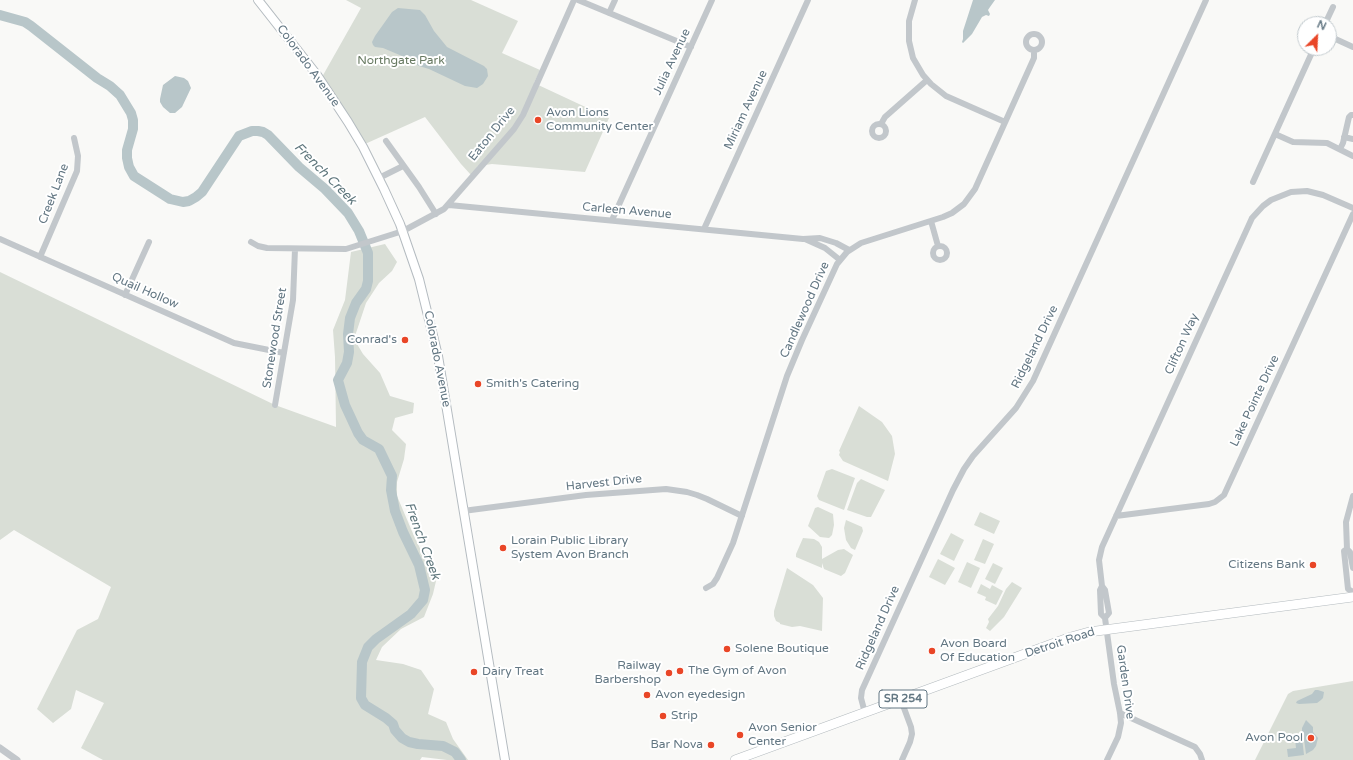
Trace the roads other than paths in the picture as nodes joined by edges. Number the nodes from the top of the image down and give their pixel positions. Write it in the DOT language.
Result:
graph roads {
  1 [pos="258,0"];
  2 [pos="574,0"];
  3 [pos="578,0"];
  4 [pos="615,0"];
  5 [pos="712,0"];
  6 [pos="808,0"];
  7 [pos="915,0"];
  8 [pos="1206,0"];
  9 [pos="1332,7"];
  10 [pos="609,13"];
  11 [pos="1328,16"];
  12 [pos="1337,40"];
  13 [pos="691,47"];
  14 [pos="1353,47"];
  15 [pos="1034,50"];
  16 [pos="1310,56"];
  17 [pos="926,80"];
  18 [pos="1353,115"];
  19 [pos="1005,122"];
  20 [pos="881,124"];
  21 [pos="1275,134"];
  22 [pos="1344,137"];
  23 [pos="74,138"];
  24 [pos="1353,139"];
  25 [pos="386,141"];
  26 [pos="1340,149"];
  27 [pos="1353,156"];
  28 [pos="403,166"];
  29 [pos="379,178"];
  30 [pos="1253,182"];
  31 [pos="449,205"];
  32 [pos="1353,208"];
  33 [pos="436,214"];
  34 [pos="1353,214"];
  35 [pos="612,220"];
  36 [pos="931,222"];
  37 [pos="704,229"];
  38 [pos="403,231"];
  39 [pos="0,238"];
  40 [pos="803,239"];
  41 [pos="149,242"];
  42 [pos="251,242"];
  43 [pos="938,246"];
  44 [pos="295,250"];
  45 [pos="849,250"];
  46 [pos="40,257"];
  47 [pos="840,260"];
  48 [pos="126,295"];
  49 [pos="284,353"];
  50 [pos="275,405"];
  51 [pos="1353,496"];
  52 [pos="463,511"];
  53 [pos="742,516"];
  54 [pos="1116,516"];
  55 [pos="1347,550"];
  56 [pos="1353,568"];
  57 [pos="706,588"];
  58 [pos="1353,592"];
  59 [pos="1353,597"];
  60 [pos="1107,629"];
  61 [pos="901,700"];
  62 [pos="865,713"];
  63 [pos="1120,713"];
  64 [pos="0,748"];
  65 [pos="17,760"];
  66 [pos="505,760"];
  67 [pos="735,760"];
  68 [pos="902,760"];
  69 [pos="1107,760"];
  70 [pos="1202,760"];
  1 -- 29 [label="main road, Colorado Avenue"];
  2 -- 31 [label="street, Eaton Drive"];
  3 -- 10 [label="street"];
  4 -- 10 [label="street"];
  5 -- 13 [label="street, Julia Avenue"];
  6 -- 37 [label="street, Miriam Avenue"];
  7 -- 17 [label="street"];
  8 -- 62 [label="street, Ridgeland Drive"];
  9 -- 11 [label="street"];
  10 -- 13 [label="street"];
  12 -- 14 [label="street"];
  13 -- 35 [label="street, Julia Avenue"];
  15 -- 19 [label="street, Candlewood Drive"];
  16 -- 21 [label="street"];
  17 -- 19 [label="street"];
  17 -- 20 [label="street"];
  18 -- 22 [label="street"];
  19 -- 36 [label="street, Candlewood Drive"];
  21 -- 26 [label="street"];
  21 -- 30 [label="street"];
  22 -- 24 [label="street"];
  22 -- 26 [label="street"];
  23 -- 46 [label="street, Creek Lane"];
  25 -- 28 [label="street"];
  26 -- 27 [label="street"];
  28 -- 29 [label="street"];
  28 -- 33 [label="street"];
  29 -- 38 [label="main road, Colorado Avenue"];
  31 -- 33 [label="street, Eaton Drive"];
  31 -- 35 [label="street, Carleen Avenue"];
  32 -- 54 [label="street, Clifton Way"];
  33 -- 38 [label="street, Eaton Drive"];
  34 -- 54 [label="street, Lake Pointe Drive"];
  35 -- 37 [label="street, Carleen Avenue"];
  36 -- 43 [label="street"];
  36 -- 45 [label="street, Candlewood Drive"];
  37 -- 40 [label="street, Carleen Avenue"];
  38 -- 44 [label="street, Eaton Drive"];
  38 -- 52 [label="main road, Colorado Avenue"];
  39 -- 46 [label="street, Quail Hollow"];
  40 -- 45 [label="street, Carleen Avenue"];
  40 -- 47 [label="street, Carleen Avenue"];
  41 -- 48 [label="street"];
  42 -- 44 [label="street, Eaton Drive"];
  44 -- 49 [label="street, Stonewood Street"];
  45 -- 47 [label="street, Candlewood Drive"];
  46 -- 48 [label="street, Quail Hollow"];
  47 -- 53 [label="street, Candlewood Drive"];
  48 -- 49 [label="street, Quail Hollow"];
  49 -- 50 [label="street, Stonewood Street"];
  51 -- 55 [label="street"];
  52 -- 53 [label="street, Harvest Drive"];
  52 -- 66 [label="main road, Colorado Avenue"];
  53 -- 57 [label="street, Candlewood Drive"];
  54 -- 60 [label="street, Clifton Way"];
  55 -- 56 [label="street"];
  55 -- 58 [label="street"];
  59 -- 60 [label="main road, Detroit Road / SR 254"];
  60 -- 61 [label="main road, Detroit Road / SR 254"];
  60 -- 63 [label="street, Garden Drive"];
  61 -- 62 [label="main road, Detroit Road / SR 254"];
  61 -- 68 [label="street"];
  62 -- 67 [label="main road, Detroit Road / SR 254"];
  63 -- 69 [label="street, Garden Drive"];
  63 -- 70 [label="street"];
  64 -- 65 [label="street"];
}
